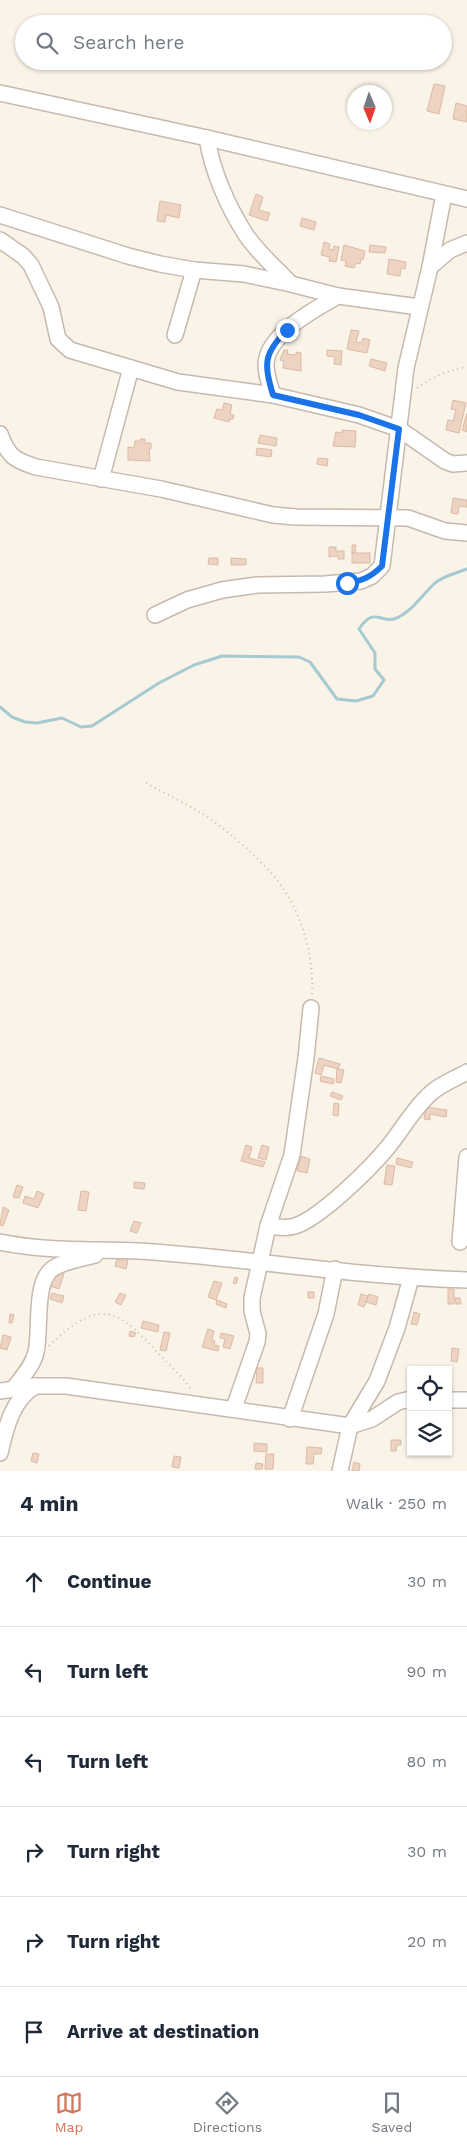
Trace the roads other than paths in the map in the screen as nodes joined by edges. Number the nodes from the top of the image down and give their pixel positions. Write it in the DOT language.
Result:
graph roads {
  1 [pos="0,93"];
  2 [pos="207,138"];
  3 [pos="444,194"];
  4 [pos="467,199"];
  5 [pos="0,215"];
  6 [pos="0,240"];
  7 [pos="467,243"];
  8 [pos="430,267"];
  9 [pos="194,270"];
  10 [pos="291,284"];
  11 [pos="338,296"];
  12 [pos="419,307"];
  13 [pos="175,335"];
  14 [pos="130,368"];
  15 [pos="273,395"];
  16 [pos="399,429"];
  17 [pos="0,434"];
  18 [pos="467,463"];
  19 [pos="101,479"];
  20 [pos="388,518"];
  21 [pos="467,533"];
  22 [pos="155,614"];
  23 [pos="311,1008"];
  24 [pos="467,1072"];
  25 [pos="467,1157"];
  26 [pos="268,1226"];
  27 [pos="0,1242"];
  28 [pos="460,1242"];
  29 [pos="110,1251"];
  30 [pos="260,1263"];
  31 [pos="336,1269"];
  32 [pos="411,1278"];
  33 [pos="467,1280"];
  34 [pos="35,1386"];
  35 [pos="7,1389"];
  36 [pos="407,1400"];
  37 [pos="452,1400"];
  38 [pos="467,1400"];
  39 [pos="234,1408"];
  40 [pos="290,1419"];
  41 [pos="350,1426"];
  42 [pos="0,1453"];
  43 [pos="340,1471"];
  1 -- 2 [label="street"];
  2 -- 3 [label="street"];
  2 -- 10 [label="street"];
  3 -- 4 [label="street"];
  3 -- 8 [label="street"];
  5 -- 9 [label="street"];
  6 -- 14 [label="street"];
  7 -- 8 [label="street"];
  8 -- 12 [label="street"];
  9 -- 10 [label="street"];
  9 -- 13 [label="street"];
  10 -- 11 [label="street"];
  11 -- 12 [label="street"];
  11 -- 15 [label="street"];
  12 -- 16 [label="street"];
  14 -- 15 [label="street"];
  14 -- 19 [label="street"];
  15 -- 16 [label="street"];
  16 -- 18 [label="street"];
  16 -- 20 [label="street"];
  17 -- 19 [label="street"];
  19 -- 20 [label="street"];
  20 -- 21 [label="street"];
  20 -- 22 [label="street"];
  23 -- 26 [label="street"];
  24 -- 26 [label="street"];
  25 -- 28 [label="street"];
  26 -- 30 [label="street"];
  27 -- 29 [label="street"];
  29 -- 30 [label="street"];
  29 -- 35 [label="street"];
  30 -- 31 [label="street"];
  30 -- 39 [label="street"];
  31 -- 32 [label="street"];
  31 -- 40 [label="street"];
  32 -- 33 [label="street"];
  32 -- 41 [label="street"];
  34 -- 35 [label="street"];
  34 -- 39 [label="street"];
  34 -- 42 [label="street"];
  36 -- 41 [label="street"];
  37 -- 38 [label="street"];
  39 -- 40 [label="street"];
  40 -- 41 [label="street"];
  41 -- 43 [label="street"];
}
